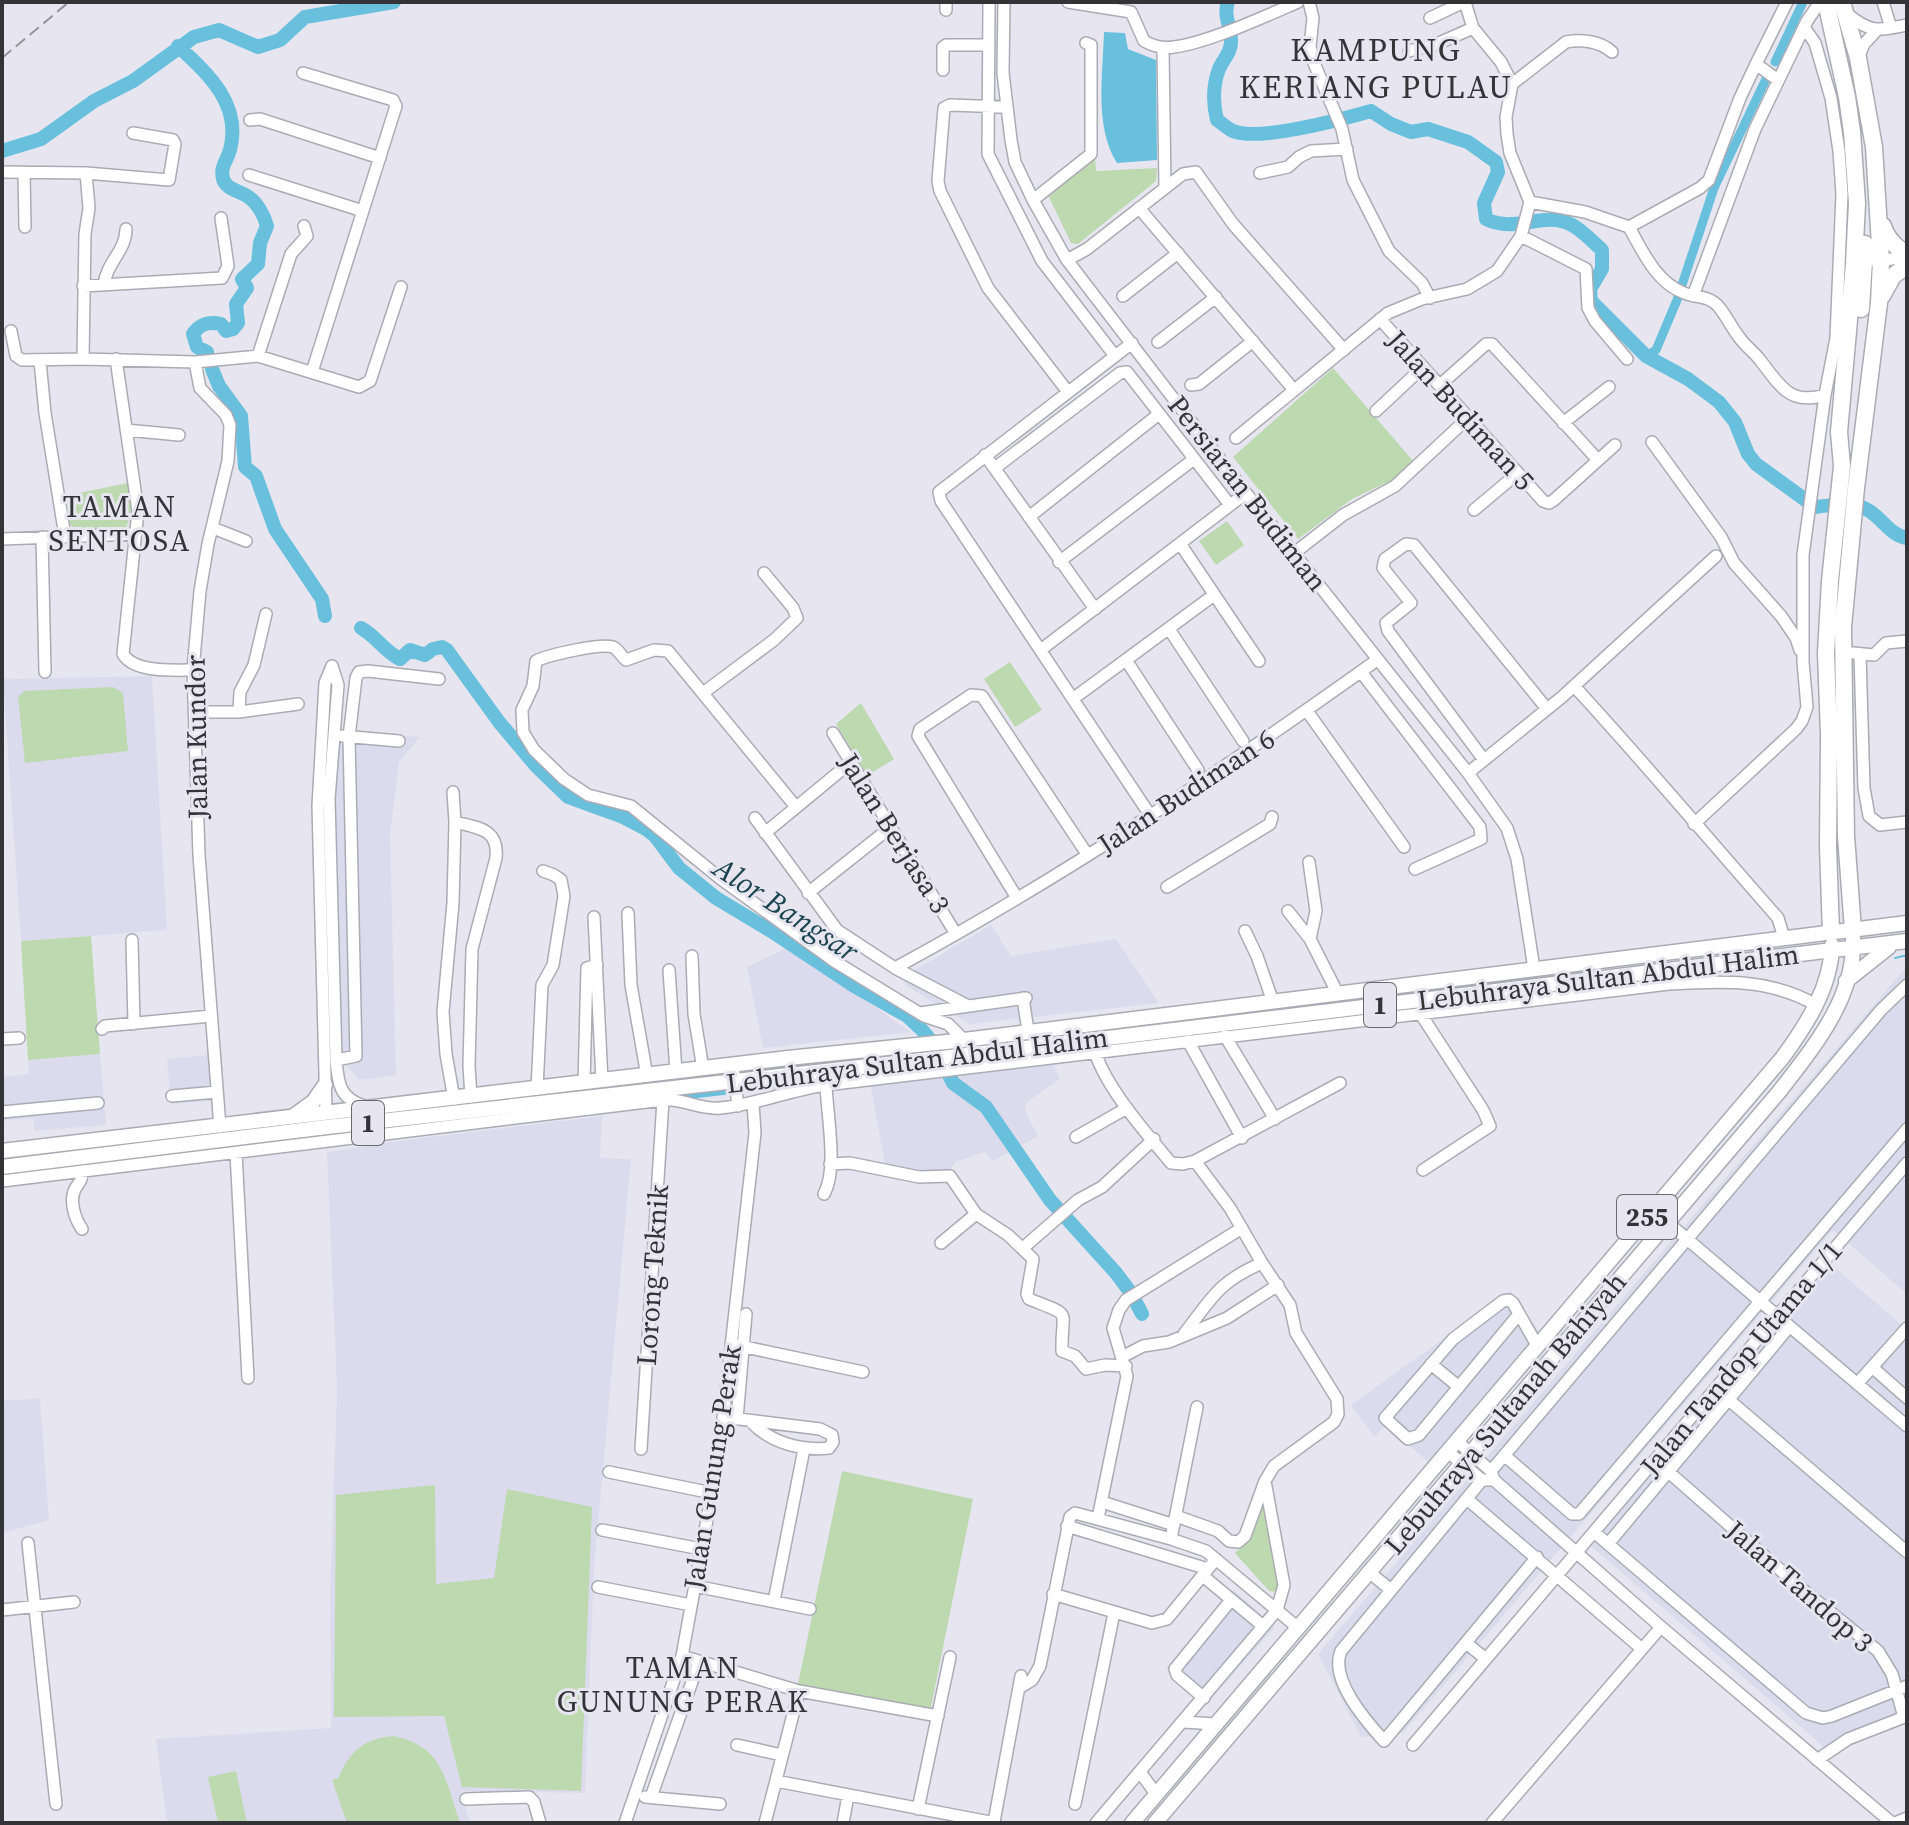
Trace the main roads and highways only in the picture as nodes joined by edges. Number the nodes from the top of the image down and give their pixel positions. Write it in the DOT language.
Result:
graph roads {
  1 [pos="1823,2"];
  2 [pos="1844,7"];
  3 [pos="1852,132"];
  4 [pos="1880,216"];
  5 [pos="1906,261"];
  6 [pos="1873,265"];
  7 [pos="1879,303"];
  8 [pos="1843,399"];
  9 [pos="1848,487"];
  10 [pos="1844,524"];
  11 [pos="1907,923"];
  12 [pos="1853,930"];
  13 [pos="1831,932"];
  14 [pos="1901,942"];
  15 [pos="1853,948"];
  16 [pos="1832,950"];
  17 [pos="1802,954"];
  18 [pos="1846,981"];
  19 [pos="1824,984"];
  20 [pos="906,1054"];
  21 [pos="325,1085"];
  22 [pos="291,1117"];
  23 [pos="2,1151"];
  24 [pos="2,1167"];
  25 [pos="1190,1754"];
  26 [pos="1204,1765"];
  27 [pos="1177,1769"];
  28 [pos="1191,1781"];
  29 [pos="1132,1823"];
  30 [pos="1155,1823"];
  1 -- 3 [label="highway"];
  2 -- 4 [label="highway"];
  3 -- 6 [label="highway"];
  3 -- 8 [label="highway"];
  4 -- 5 [label="highway"];
  4 -- 6 [label="highway"];
  5 -- 7 [label="highway"];
  6 -- 7 [label="highway"];
  6 -- 8 [label="highway"];
  7 -- 9 [label="highway"];
  8 -- 9 [label="highway"];
  9 -- 10 [label="highway"];
  10 -- 12 [label="highway"];
  10 -- 13 [label="highway"];
  11 -- 12 [label="main road, 1"];
  12 -- 13 [label="main road, 1"];
  12 -- 15 [label="main road, Lebuhraya Sultanah Bahiyah"];
  13 -- 16 [label="main road, Lebuhraya Sultanah Bahiyah"];
  13 -- 20 [label="main road, Lebuhraya Sultan Abdul Halim / 1"];
  14 -- 15 [label="main road, 1"];
  14 -- 18 [label="main road"];
  15 -- 16 [label="main road, 1"];
  15 -- 18 [label="main road, Lebuhraya Sultanah Bahiyah / 255"];
  16 -- 17 [label="main road, Lebuhraya Sultan Abdul Halim / 1"];
  16 -- 19 [label="main road, Lebuhraya Sultanah Bahiyah / 255"];
  17 -- 19 [label="main road"];
  17 -- 20 [label="main road, Lebuhraya Sultan Abdul Halim / 1"];
  18 -- 26 [label="main road, Lebuhraya Sultanah Bahiyah / 255"];
  19 -- 25 [label="main road, Lebuhraya Sultanah Bahiyah / 255"];
  20 -- 22 [label="main road, Lebuhraya Sultan Abdul Halim / 1"];
  20 -- 24 [label="main road, Lebuhraya Sultan Abdul Halim / 1"];
  21 -- 22 [label="main road"];
  22 -- 23 [label="main road, Lebuhraya Sultan Abdul Halim / 1"];
  25 -- 26 [label="main road"];
  25 -- 27 [label="main road, Lebuhraya Sultanah Bahiyah / 255"];
  26 -- 28 [label="main road, Lebuhraya Sultanah Bahiyah / 255"];
  27 -- 28 [label="main road"];
  27 -- 29 [label="main road, Lebuhraya Sultanah Bahiyah / 255"];
  28 -- 30 [label="main road, Lebuhraya Sultanah Bahiyah / 255"];
}
